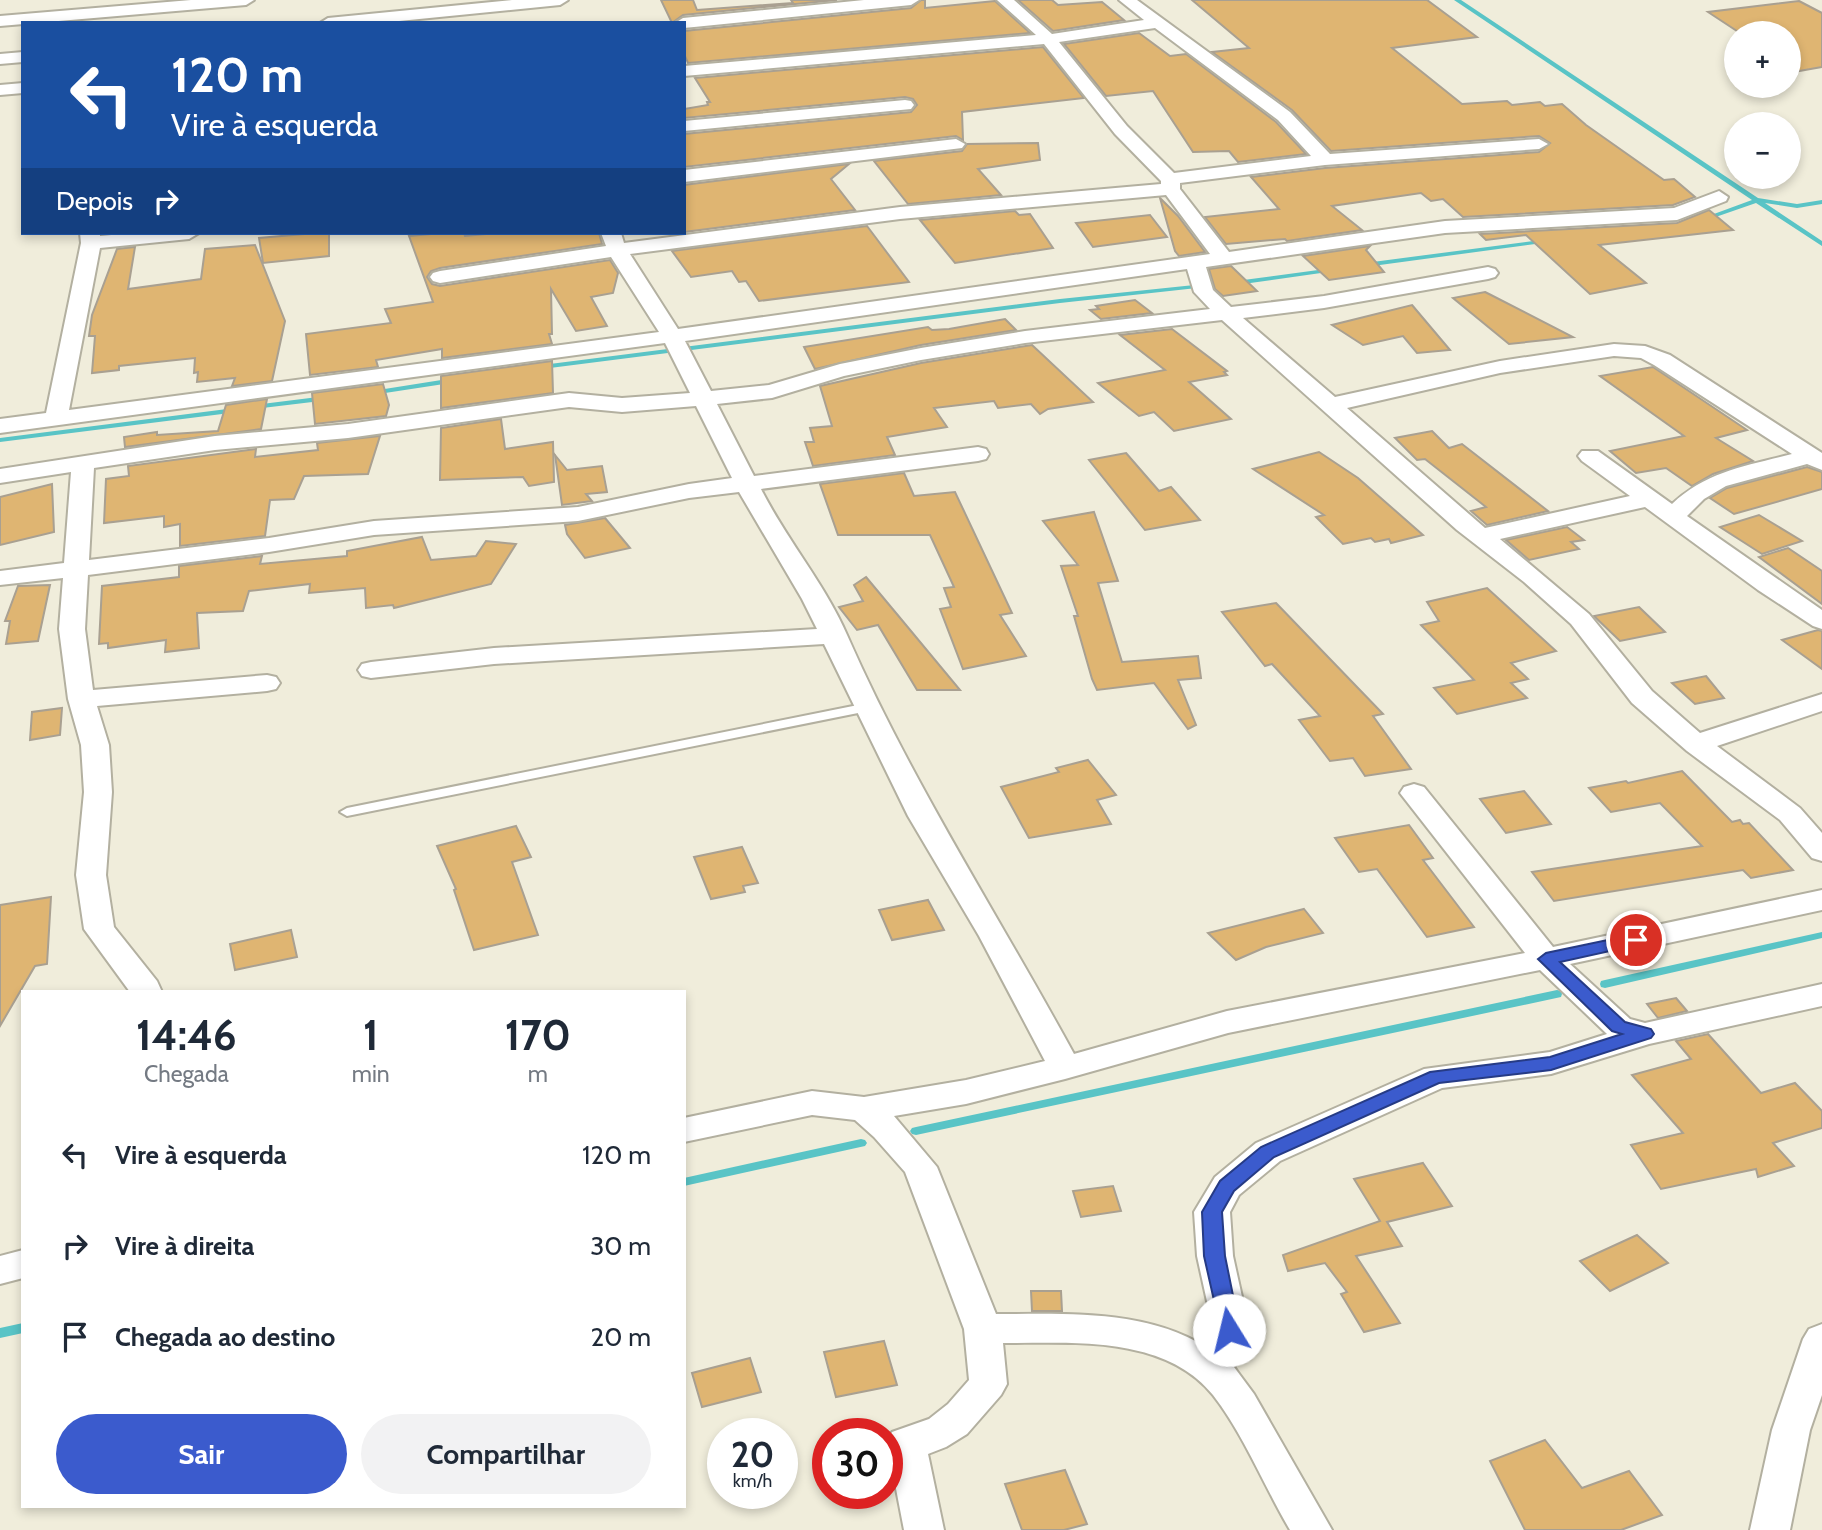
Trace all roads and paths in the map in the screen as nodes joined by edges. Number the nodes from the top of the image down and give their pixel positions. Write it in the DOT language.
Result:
graph roads {
  1 [pos="246,0"];
  2 [pos="560,0"];
  3 [pos="709,0"];
  4 [pos="911,0"];
  5 [pos="1005,0"];
  6 [pos="1127,0"];
  7 [pos="340,19"];
  8 [pos="720,19"];
  9 [pos="0,21"];
  10 [pos="686,23"];
  11 [pos="1159,23"];
  12 [pos="1048,39"];
  13 [pos="21,57"];
  14 [pos="0,59"];
  15 [pos="686,71"];
  16 [pos="21,88"];
  17 [pos="0,90"];
  18 [pos="905,106"];
  19 [pos="686,126"];
  20 [pos="956,144"];
  21 [pos="1539,144"];
  22 [pos="1325,160"];
  23 [pos="686,176"];
  24 [pos="1170,184"];
  25 [pos="1719,197"];
  26 [pos="686,234"];
  27 [pos="149,235"];
  28 [pos="675,235"];
  29 [pos="90,238"];
  30 [pos="614,241"];
  31 [pos="1223,256"];
  32 [pos="1194,261"];
  33 [pos="1489,273"];
  34 [pos="440,277"];
  35 [pos="1227,314"];
  36 [pos="677,345"];
  37 [pos="704,398"];
  38 [pos="1330,405"];
  39 [pos="56,418"];
  40 [pos="0,426"];
  41 [pos="978,454"];
  42 [pos="1590,456"];
  43 [pos="1816,460"];
  44 [pos="83,464"];
  45 [pos="0,476"];
  46 [pos="747,483"];
  47 [pos="1650,499"];
  48 [pos="1673,516"];
  49 [pos="1481,536"];
  50 [pos="76,568"];
  51 [pos="0,578"];
  52 [pos="1822,621"];
  53 [pos="835,636"];
  54 [pos="370,670"];
  55 [pos="267,683"];
  56 [pos="80,699"];
  57 [pos="1822,702"];
  58 [pos="869,707"];
  59 [pos="1698,745"];
  60 [pos="1414,793"];
  61 [pos="347,812"];
  62 [pos="1822,852"];
  63 [pos="1822,900"];
  64 [pos="1546,959"];
  65 [pos="146,990"];
  66 [pos="1822,995"];
  67 [pos="1645,1034"];
  68 [pos="1065,1068"];
  69 [pos="864,1109"];
  70 [pos="686,1129"];
  71 [pos="21,1265"];
  72 [pos="0,1270"];
  73 [pos="984,1329"];
  74 [pos="1822,1339"];
  75 [pos="1211,1369"];
  76 [pos="924,1530"];
  77 [pos="1312,1530"];
  78 [pos="1770,1530"];
  1 -- 9 [label="street"];
  2 -- 7 [label="street"];
  3 -- 8 [label="street"];
  4 -- 8 [label="street"];
  5 -- 12 [label="street"];
  6 -- 11 [label="street"];
  8 -- 10 [label="street"];
  11 -- 12 [label="street"];
  11 -- 22 [label="street"];
  12 -- 15 [label="street"];
  12 -- 24 [label="street"];
  13 -- 14 [label="street"];
  16 -- 17 [label="street"];
  18 -- 19 [label="street"];
  20 -- 23 [label="street"];
  21 -- 22 [label="street"];
  22 -- 24 [label="street"];
  24 -- 26 [label="street"];
  24 -- 31 [label="street"];
  25 -- 31 [label="street"];
  27 -- 29 [label="street"];
  28 -- 30 [label="street"];
  29 -- 39 [label="street"];
  30 -- 34 [label="street"];
  30 -- 36 [label="street"];
  31 -- 32 [label="street"];
  32 -- 35 [label="street"];
  32 -- 36 [label="street"];
  33 -- 35 [label="street"];
  35 -- 37 [label="street"];
  35 -- 38 [label="street"];
  36 -- 37 [label="street"];
  36 -- 39 [label="street"];
  37 -- 44 [label="street"];
  37 -- 46 [label="street"];
  38 -- 43 [label="street"];
  38 -- 49 [label="street"];
  39 -- 40 [label="street"];
  41 -- 46 [label="street"];
  42 -- 47 [label="street"];
  43 -- 48 [label="street"];
  44 -- 45 [label="street"];
  44 -- 50 [label="street"];
  46 -- 50 [label="street"];
  46 -- 53 [label="street"];
  47 -- 48 [label="street"];
  47 -- 49 [label="street"];
  48 -- 52 [label="street"];
  49 -- 59 [label="street"];
  50 -- 51 [label="street"];
  50 -- 56 [label="street"];
  53 -- 54 [label="street"];
  53 -- 58 [label="street"];
  55 -- 56 [label="street"];
  56 -- 65 [label="street"];
  57 -- 59 [label="street"];
  58 -- 61 [label="lane"];
  58 -- 68 [label="street"];
  59 -- 62 [label="street"];
  60 -- 64 [label="street"];
  63 -- 64 [label="street"];
  64 -- 67 [label="street"];
  64 -- 68 [label="street"];
  66 -- 67 [label="street"];
  67 -- 75 [label="street"];
  68 -- 69 [label="street"];
  69 -- 70 [label="street"];
  69 -- 73 [label="street"];
  71 -- 72 [label="street"];
  73 -- 75 [label="street"];
  73 -- 76 [label="street"];
  74 -- 78 [label="street"];
  75 -- 77 [label="street"];
}
